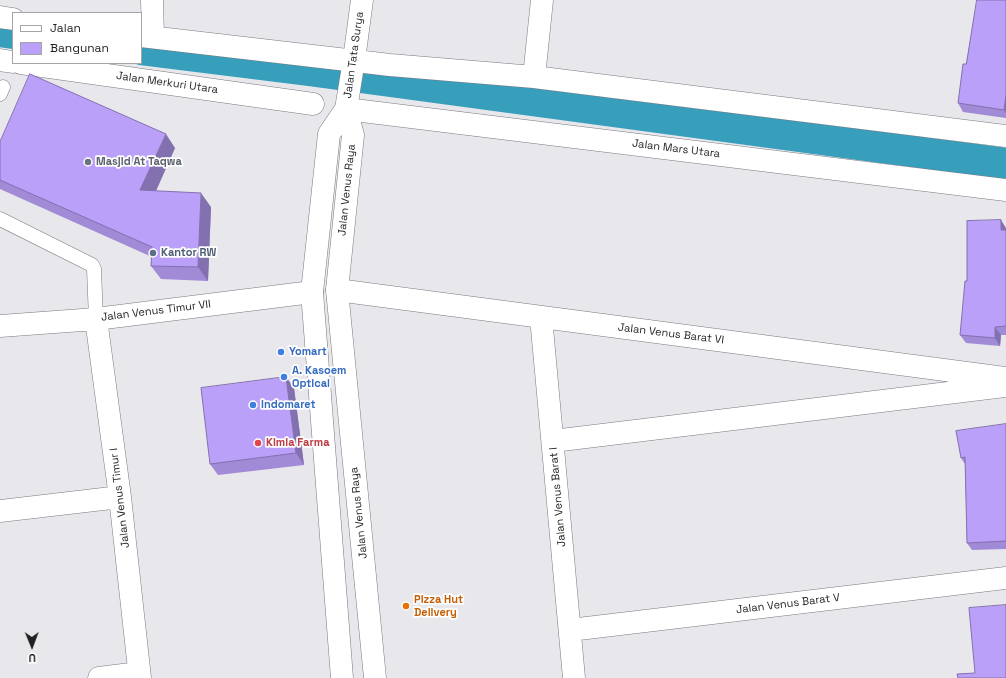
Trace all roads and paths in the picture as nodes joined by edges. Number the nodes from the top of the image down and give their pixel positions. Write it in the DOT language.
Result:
graph roads {
  1 [pos="152,0"];
  2 [pos="362,0"];
  3 [pos="542,0"];
  4 [pos="0,17"];
  5 [pos="12,19"];
  6 [pos="147,36"];
  7 [pos="0,60"];
  8 [pos="354,60"];
  9 [pos="12,62"];
  10 [pos="28,64"];
  11 [pos="534,77"];
  12 [pos="313,104"];
  13 [pos="346,109"];
  14 [pos="1006,136"];
  15 [pos="1006,190"];
  16 [pos="0,219"];
  17 [pos="337,290"];
  18 [pos="312,292"];
  19 [pos="541,317"];
  20 [pos="96,318"];
  21 [pos="0,326"];
  22 [pos="1006,378"];
  23 [pos="1006,386"];
  24 [pos="553,441"];
  25 [pos="120,497"];
  26 [pos="0,511"];
  27 [pos="1006,578"];
  28 [pos="570,630"];
  29 [pos="139,676"];
  30 [pos="99,678"];
  31 [pos="342,678"];
  32 [pos="375,678"];
  33 [pos="574,678"];
  1 -- 6 [label="street"];
  2 -- 8 [label="street, Jalan Tata Surya"];
  3 -- 11 [label="street"];
  4 -- 5 [label="street"];
  6 -- 8 [label="street"];
  7 -- 9 [label="street"];
  8 -- 11 [label="street"];
  8 -- 13 [label="street, Jalan Tata Surya"];
  10 -- 12 [label="street, Jalan Merkuri Utara"];
  11 -- 14 [label="street"];
  13 -- 15 [label="street, Jalan Mars Utara"];
  13 -- 17 [label="street, Jalan Venus Raya"];
  13 -- 18 [label="street"];
  16 -- 20 [label="lane"];
  17 -- 18 [label="lane"];
  17 -- 19 [label="street, Jalan Venus Barat VI"];
  17 -- 32 [label="street, Jalan Venus Raya"];
  18 -- 20 [label="street, Jalan Venus Timur VII"];
  18 -- 31 [label="street"];
  19 -- 22 [label="street, Jalan Venus Barat VI"];
  19 -- 24 [label="street, Jalan Venus Barat I"];
  20 -- 21 [label="street, Jalan Venus Timur VII"];
  20 -- 25 [label="street, Jalan Venus Timur I"];
  23 -- 24 [label="street"];
  24 -- 28 [label="street, Jalan Venus Barat I"];
  25 -- 26 [label="street"];
  25 -- 29 [label="street, Jalan Venus Timur I"];
  27 -- 28 [label="street, Jalan Venus Barat V"];
  28 -- 33 [label="street, Jalan Venus Barat I"];
  29 -- 30 [label="street"];
}
